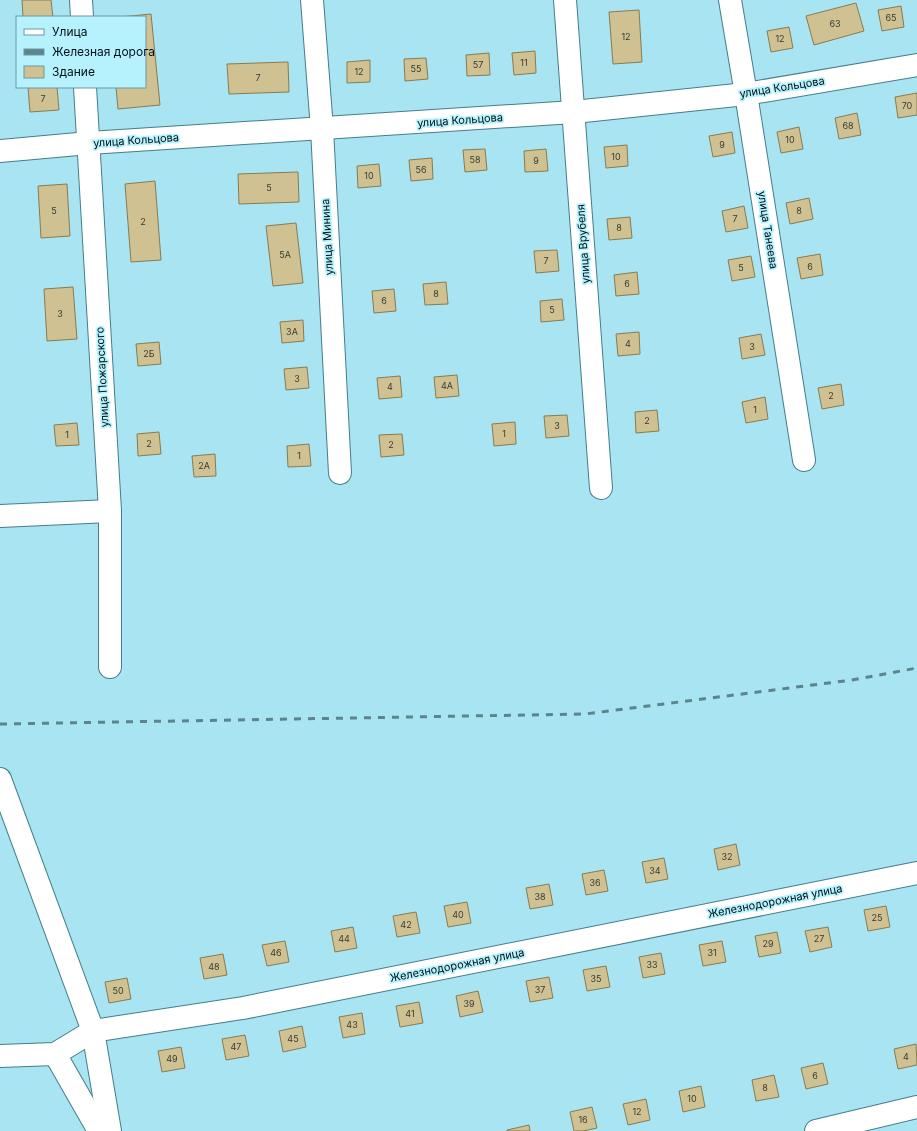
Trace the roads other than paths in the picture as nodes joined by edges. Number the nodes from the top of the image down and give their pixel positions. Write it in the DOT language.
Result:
graph roads {
  1 [pos="81,0"];
  2 [pos="312,0"];
  3 [pos="565,0"];
  4 [pos="730,0"];
  5 [pos="82,16"];
  6 [pos="917,65"];
  7 [pos="85,88"];
  8 [pos="746,94"];
  9 [pos="574,112"];
  10 [pos="322,128"];
  11 [pos="89,143"];
  12 [pos="0,151"];
  13 [pos="804,460"];
  14 [pos="340,473"];
  15 [pos="601,488"];
  16 [pos="110,511"];
  17 [pos="0,516"];
  18 [pos="110,667"];
  19 [pos="0,779"];
  20 [pos="917,873"];
  21 [pos="93,1031"];
  22 [pos="55,1054"];
  23 [pos="0,1056"];
  24 [pos="917,1107"];
  25 [pos="99,1131"];
  26 [pos="110,1131"];
  27 [pos="816,1131"];
  1 -- 5 [label="street"];
  2 -- 10 [label="street, улица Минина"];
  3 -- 9 [label="street, улица Врубеля"];
  4 -- 8 [label="street, улица Танеева"];
  6 -- 8 [label="street, улица Кольцова"];
  7 -- 11 [label="street, улица Пожарского"];
  8 -- 9 [label="street, улица Кольцова"];
  8 -- 13 [label="street, улица Танеева"];
  9 -- 10 [label="street, улица Кольцова"];
  9 -- 15 [label="street, улица Врубеля"];
  10 -- 11 [label="street, улица Кольцова"];
  10 -- 14 [label="street, улица Минина"];
  11 -- 12 [label="street, улица Кольцова"];
  11 -- 16 [label="street, улица Пожарского"];
  16 -- 17 [label="street"];
  16 -- 18 [label="street, улица Пожарского"];
  19 -- 21 [label="street"];
  20 -- 21 [label="street, Железнодорожная улица"];
  21 -- 22 [label="street, Железнодорожная улица"];
  21 -- 26 [label="street"];
  22 -- 23 [label="street, Железнодорожная улица"];
  22 -- 25 [label="street"];
  24 -- 27 [label="street"];
}
